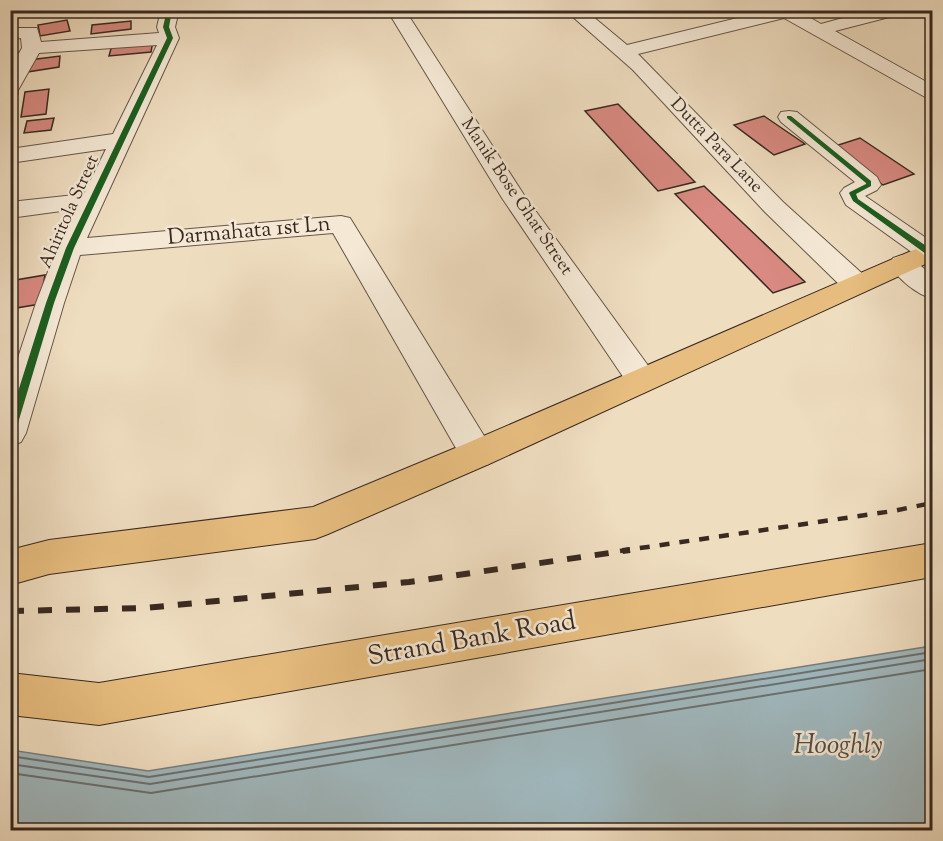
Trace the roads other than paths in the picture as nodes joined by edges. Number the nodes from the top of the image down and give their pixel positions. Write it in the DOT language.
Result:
graph roads {
  1 [pos="170,10"];
  2 [pos="574,10"];
  3 [pos="895,10"];
  4 [pos="397,11"];
  5 [pos="785,11"];
  6 [pos="819,30"];
  7 [pos="10,34"];
  8 [pos="170,38"];
  9 [pos="32,48"];
  10 [pos="623,52"];
  11 [pos="10,88"];
  12 [pos="933,93"];
  13 [pos="789,117"];
  14 [pos="120,140"];
  15 [pos="10,156"];
  16 [pos="93,200"];
  17 [pos="10,210"];
  18 [pos="70,248"];
  19 [pos="921,256"];
  20 [pos="856,284"];
  21 [pos="933,289"];
  22 [pos="641,379"];
  23 [pos="10,433"];
  24 [pos="477,454"];
  25 [pos="933,560"];
  26 [pos="13,574"];
  27 [pos="10,694"];
  1 -- 8 [label="street, Ahiritola Street"];
  2 -- 10 [label="street, Dutta Para Lane"];
  3 -- 6 [label="street"];
  4 -- 22 [label="street, Manik Bose Ghat Street"];
  5 -- 6 [label="street"];
  5 -- 10 [label="street"];
  6 -- 12 [label="street"];
  7 -- 9 [label="street"];
  8 -- 9 [label="street"];
  8 -- 14 [label="street, Ahiritola Street"];
  9 -- 11 [label="street"];
  10 -- 20 [label="street, Dutta Para Lane"];
  13 -- 19 [label="street"];
  14 -- 15 [label="street"];
  14 -- 16 [label="street, Ahiritola Street"];
  16 -- 17 [label="street"];
  16 -- 18 [label="street, Ahiritola Street"];
  18 -- 23 [label="street, Ahiritola Street"];
  18 -- 24 [label="street, Darmahata 1st Ln"];
  19 -- 20 [label="main road"];
  19 -- 21 [label="street"];
  20 -- 22 [label="main road"];
  22 -- 24 [label="main road"];
  24 -- 26 [label="main road"];
  25 -- 27 [label="main road, Strand Bank Road"];
}
